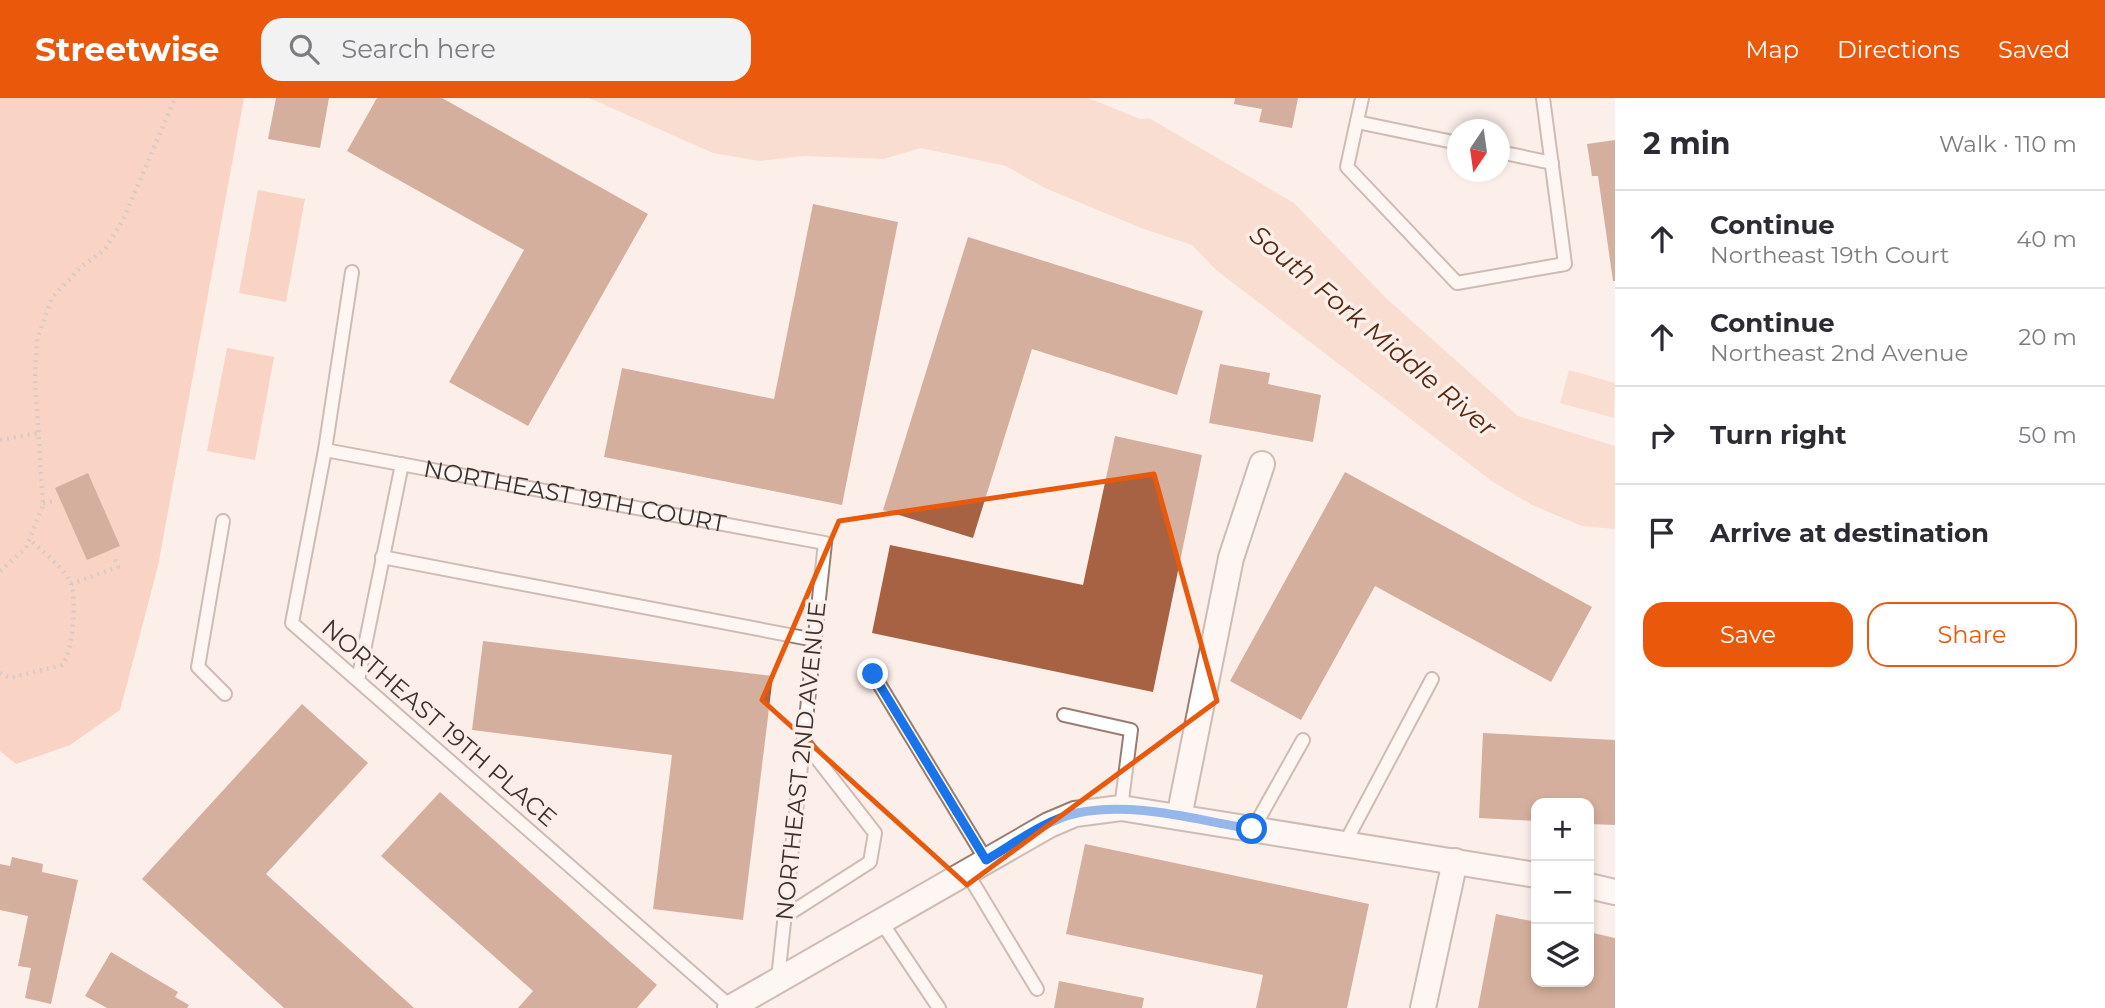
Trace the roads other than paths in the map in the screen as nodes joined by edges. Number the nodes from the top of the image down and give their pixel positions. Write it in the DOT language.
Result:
graph roads {
  1 [pos="1362,98"];
  2 [pos="1543,98"];
  3 [pos="1357,122"];
  4 [pos="1447,141"];
  5 [pos="1510,154"];
  6 [pos="1552,163"];
  7 [pos="352,272"];
  8 [pos="324,450"];
  9 [pos="402,464"];
  10 [pos="1262,464"];
  11 [pos="223,521"];
  12 [pos="825,543"];
  13 [pos="382,557"];
  14 [pos="815,640"];
  15 [pos="873,674"];
  16 [pos="1432,679"];
  17 [pos="358,680"];
  18 [pos="225,694"];
  19 [pos="1064,715"];
  20 [pos="1303,740"];
  21 [pos="804,742"];
  22 [pos="1121,808"];
  23 [pos="1179,817"];
  24 [pos="1252,829"];
  25 [pos="1345,843"];
  26 [pos="1455,861"];
  27 [pos="976,866"];
  28 [pos="1531,874"];
  29 [pos="1594,887"];
  30 [pos="1615,892"];
  31 [pos="784,917"];
  32 [pos="880,920"];
  33 [pos="778,978"];
  34 [pos="1037,989"];
  35 [pos="730,1007"];
  36 [pos="939,1008"];
  37 [pos="1423,1008"];
  1 -- 3 [label="lane"];
  2 -- 6 [label="lane"];
  3 -- 4 [label="lane"];
  3 -- 6 [label="lane"];
  5 -- 6 [label="lane"];
  7 -- 8 [label="lane, NORTHEAST 19TH PLACE"];
  8 -- 9 [label="lane, NORTHEAST 19TH COURT"];
  8 -- 17 [label="lane, NORTHEAST 19TH PLACE"];
  9 -- 12 [label="lane, NORTHEAST 19TH COURT"];
  9 -- 13 [label="lane"];
  10 -- 23 [label="street"];
  11 -- 18 [label="lane"];
  12 -- 14 [label="lane, NORTHEAST 2ND AVENUE"];
  13 -- 14 [label="lane"];
  13 -- 17 [label="lane"];
  14 -- 21 [label="lane, NORTHEAST 2ND AVENUE"];
  15 -- 27 [label="lane"];
  16 -- 25 [label="lane"];
  17 -- 35 [label="lane, NORTHEAST 19TH PLACE"];
  19 -- 22 [label="lane"];
  20 -- 24 [label="lane"];
  21 -- 31 [label="lane, NORTHEAST 2ND AVENUE"];
  21 -- 31 [label="lane"];
  22 -- 23 [label="street"];
  22 -- 27 [label="street"];
  23 -- 24 [label="street"];
  24 -- 25 [label="street"];
  25 -- 26 [label="street"];
  26 -- 28 [label="street"];
  26 -- 37 [label="street"];
  27 -- 32 [label="street"];
  27 -- 34 [label="lane"];
  29 -- 30 [label="street"];
  31 -- 33 [label="lane, NORTHEAST 2ND AVENUE"];
  32 -- 33 [label="street"];
  32 -- 36 [label="lane"];
  33 -- 35 [label="street"];
}
